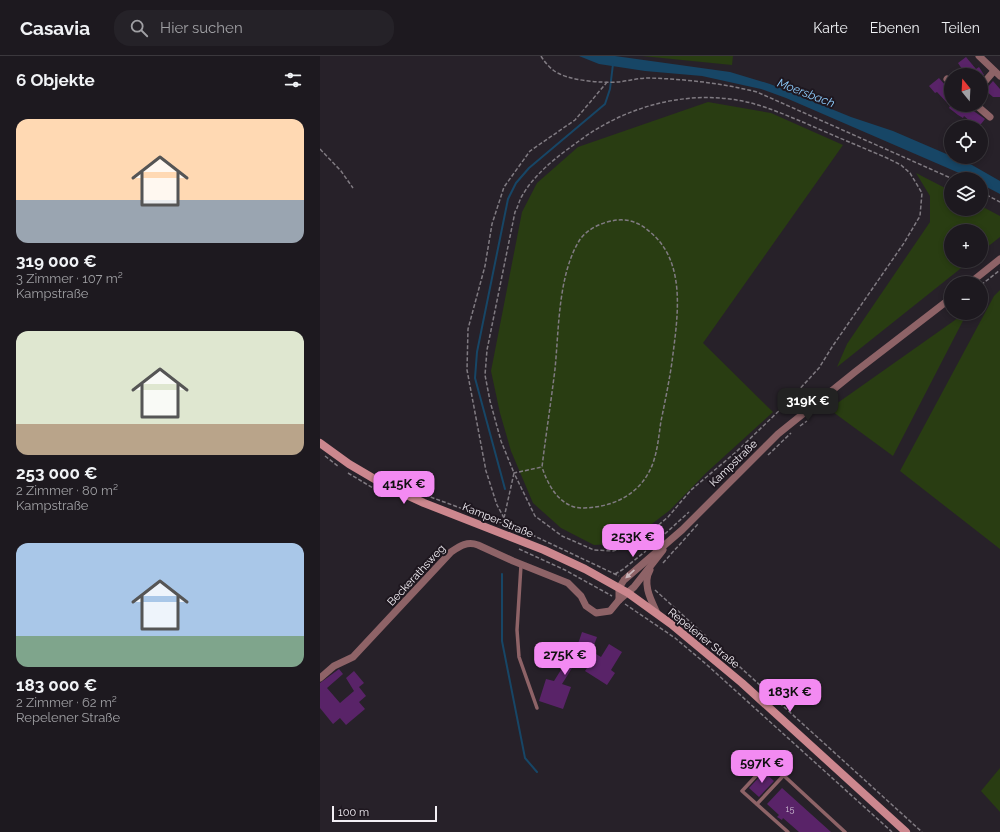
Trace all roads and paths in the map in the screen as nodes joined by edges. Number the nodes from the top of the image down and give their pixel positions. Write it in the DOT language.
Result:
graph roads {
  1 [pos="541,56"];
  2 [pos="983,57"];
  3 [pos="997,74"];
  4 [pos="610,81"];
  5 [pos="988,81"];
  6 [pos="984,112"];
  7 [pos="990,117"];
  8 [pos="320,149"];
  9 [pos="944,175"];
  10 [pos="353,188"];
  11 [pos="988,196"];
  12 [pos="1000,202"];
  13 [pos="1000,259"];
  14 [pos="1000,270"];
  15 [pos="979,276"];
  16 [pos="988,279"];
  17 [pos="944,303"];
  18 [pos="804,423"];
  19 [pos="798,428"];
  20 [pos="792,432"];
  21 [pos="320,443"];
  22 [pos="321,453"];
  23 [pos="764,459"];
  24 [pos="542,467"];
  25 [pos="514,473"];
  26 [pos="377,490"];
  27 [pos="422,493"];
  28 [pos="700,523"];
  29 [pos="666,545"];
  30 [pos="517,548"];
  31 [pos="658,563"];
  32 [pos="521,565"];
  33 [pos="615,574"];
  34 [pos="653,587"];
  35 [pos="619,588"];
  36 [pos="628,593"];
  37 [pos="619,600"];
  38 [pos="657,613"];
  39 [pos="320,678"];
  40 [pos="537,708"];
  41 [pos="784,775"];
  42 [pos="757,804"];
  43 [pos="788,832"];
  44 [pos="845,832"];
  45 [pos="892,832"];
  46 [pos="906,832"];
  47 [pos="922,832"];
  1 -- 4 [label="path"];
  2 -- 3 [label="street"];
  3 -- 5 [label="street"];
  4 -- 9 [label="path"];
  4 -- 25 [label="path"];
  6 -- 7 [label="street"];
  8 -- 10 [label="path"];
  11 -- 12 [label="path"];
  13 -- 15 [label="street"];
  14 -- 16 [label="path"];
  17 -- 29 [label="street, Kampstraße"];
  18 -- 19 [label="path"];
  20 -- 23 [label="path"];
  21 -- 35 [label="main road, Kamper Straße"];
  22 -- 26 [label="path"];
  24 -- 24 [label="path"];
  24 -- 25 [label="path"];
  25 -- 25 [label="path"];
  27 -- 33 [label="path"];
  28 -- 31 [label="path"];
  29 -- 31 [label="street, Kampstraße"];
  29 -- 35 [label="street, Kampstraße, one-way"];
  30 -- 37 [label="path"];
  31 -- 36 [label="street, Kampstraße"];
  31 -- 38 [label="street, Kampstraße"];
  32 -- 37 [label="street, Beckerathsweg"];
  32 -- 39 [label="street, Beckerathsweg"];
  32 -- 40 [label="lane"];
  34 -- 47 [label="path"];
  35 -- 36 [label="main road, Kamper Straße"];
  35 -- 37 [label="street"];
  36 -- 37 [label="street, Beckerathsweg"];
  36 -- 38 [label="main road, Repelener Straße"];
  37 -- 45 [label="path"];
  38 -- 46 [label="main road, Repelener Straße"];
  41 -- 42 [label="lane"];
  41 -- 42 [label="lane"];
  41 -- 44 [label="lane"];
  42 -- 43 [label="lane"];
}
